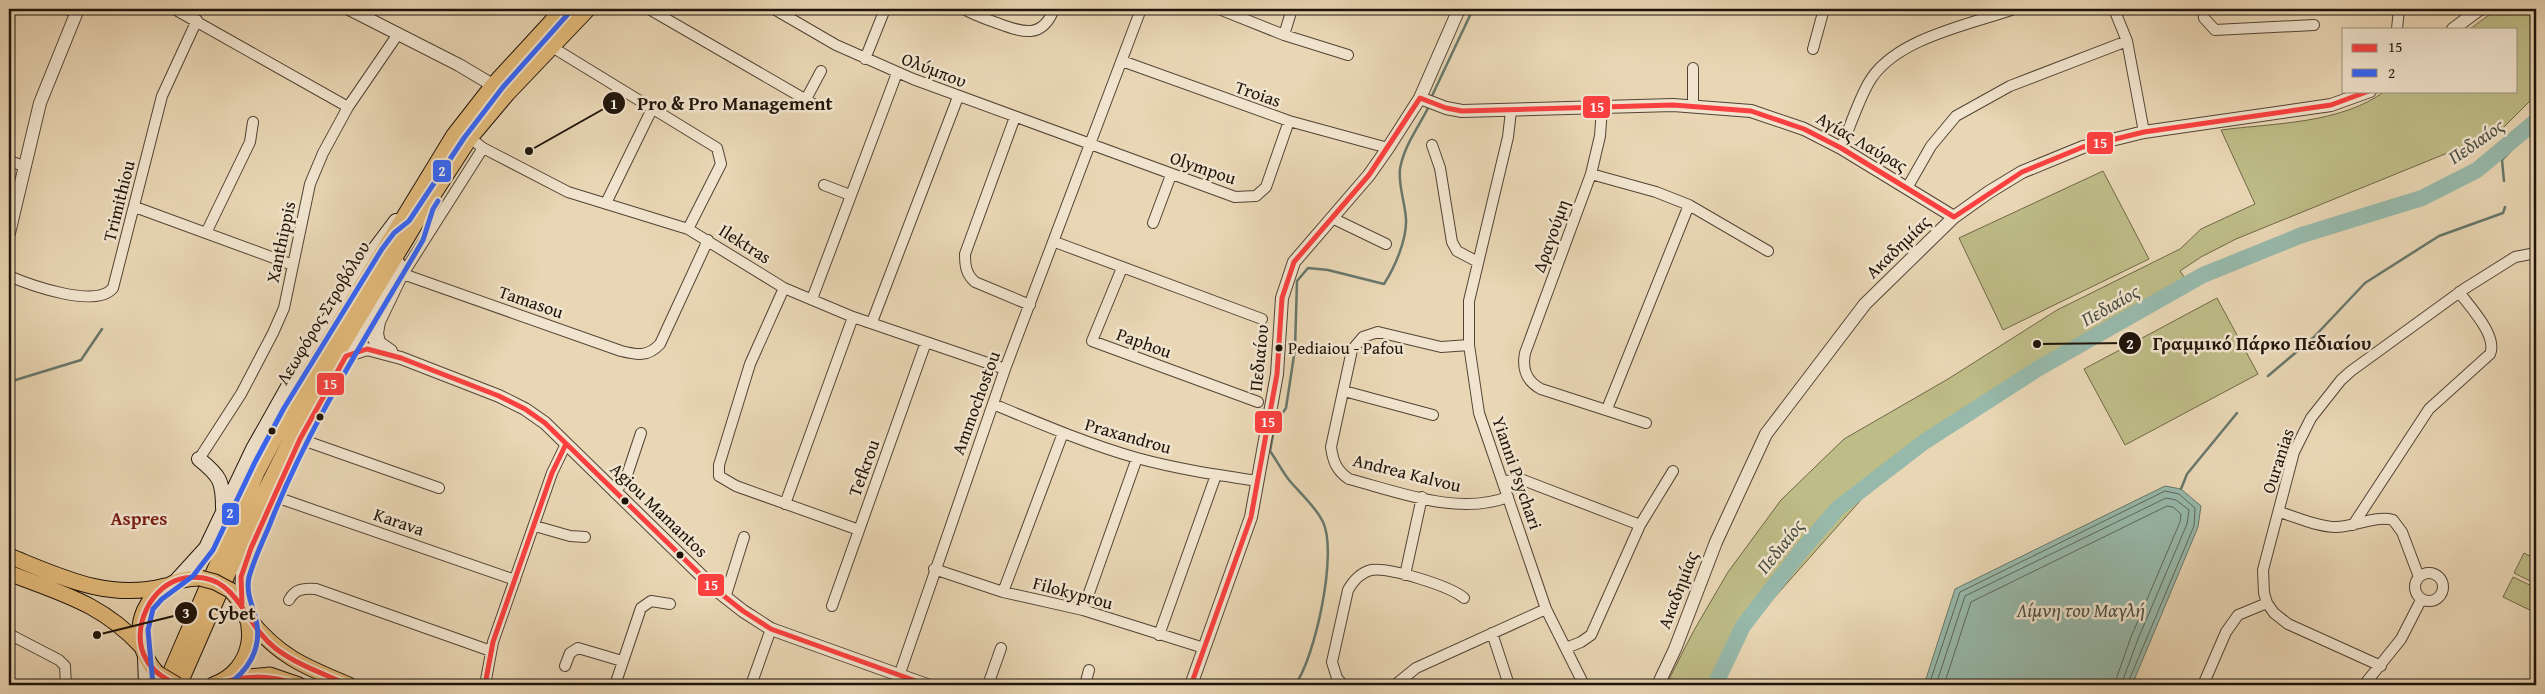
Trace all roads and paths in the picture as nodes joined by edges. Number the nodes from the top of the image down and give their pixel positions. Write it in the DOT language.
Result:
graph roads {
  1 [pos="174,9"];
  2 [pos="349,9"];
  3 [pos="563,9"];
  4 [pos="588,9"];
  5 [pos="649,9"];
  6 [pos="774,9"];
  7 [pos="885,9"];
  8 [pos="964,9"];
  9 [pos="1054,9"];
  10 [pos="1141,9"];
  11 [pos="1219,9"];
  12 [pos="1292,9"];
  13 [pos="1459,9"];
  14 [pos="1824,9"];
  15 [pos="2014,9"];
  16 [pos="2114,9"];
  17 [pos="2203,9"];
  18 [pos="2399,9"];
  19 [pos="2480,9"];
  20 [pos="74,10"];
  21 [pos="197,20"];
  22 [pos="2314,25"];
  23 [pos="2397,28"];
  24 [pos="2454,28"];
  25 [pos="398,34"];
  26 [pos="1284,35"];
  27 [pos="2127,41"];
  28 [pos="552,47"];
  29 [pos="1813,49"];
  30 [pos="1348,55"];
  31 [pos="865,59"];
  32 [pos="1122,61"];
  33 [pos="1693,68"];
  34 [pos="821,71"];
  35 [pos="897,73"];
  36 [pos="493,85"];
  37 [pos="2367,92"];
  38 [pos="507,94"];
  39 [pos="958,97"];
  40 [pos="1427,100"];
  41 [pos="805,101"];
  42 [pos="1693,105"];
  43 [pos="815,106"];
  44 [pos="348,107"];
  45 [pos="1602,108"];
  46 [pos="652,109"];
  47 [pos="1511,111"];
  48 [pos="1015,117"];
  49 [pos="1289,121"];
  50 [pos="253,122"];
  51 [pos="2144,132"];
  52 [pos="470,138"];
  53 [pos="1090,144"];
  54 [pos="1432,145"];
  55 [pos="483,148"];
  56 [pos="1388,148"];
  57 [pos="1841,148"];
  58 [pos="9,161"];
  59 [pos="24,166"];
  60 [pos="1591,174"];
  61 [pos="1171,175"];
  62 [pos="824,185"];
  63 [pos="1907,188"];
  64 [pos="850,195"];
  65 [pos="606,203"];
  66 [pos="1689,205"];
  67 [pos="426,206"];
  68 [pos="135,207"];
  69 [pos="403,216"];
  70 [pos="1954,217"];
  71 [pos="1332,218"];
  72 [pos="1153,223"];
  73 [pos="688,229"];
  74 [pos="9,233"];
  75 [pos="206,233"];
  76 [pos="708,240"];
  77 [pos="1054,242"];
  78 [pos="1386,244"];
  79 [pos="1768,251"];
  80 [pos="2536,253"];
  81 [pos="1478,262"];
  82 [pos="294,265"];
  83 [pos="1122,268"];
  84 [pos="403,274"];
  85 [pos="9,276"];
  86 [pos="784,288"];
  87 [pos="2460,292"];
  88 [pos="812,299"];
  89 [pos="1030,304"];
  90 [pos="853,317"];
  91 [pos="368,318"];
  92 [pos="1262,319"];
  93 [pos="872,322"];
  94 [pos="926,342"];
  95 [pos="1468,345"];
  96 [pos="381,346"];
  97 [pos="346,356"];
  98 [pos="402,358"];
  99 [pos="1006,369"];
  100 [pos="1344,391"];
  101 [pos="1258,402"];
  102 [pos="993,404"];
  103 [pos="1607,409"];
  104 [pos="1433,415"];
  105 [pos="1646,423"];
  106 [pos="641,433"];
  107 [pos="1063,433"];
  108 [pos="300,439"];
  109 [pos="566,444"];
  110 [pos="199,458"];
  111 [pos="1138,458"];
  112 [pos="1673,471"];
  113 [pos="1216,475"];
  114 [pos="1258,481"];
  115 [pos="1503,481"];
  116 [pos="439,488"];
  117 [pos="615,493"];
  118 [pos="273,496"];
  119 [pos="1422,497"];
  120 [pos="1508,497"];
  121 [pos="785,504"];
  122 [pos="2279,512"];
  123 [pos="223,513"];
  124 [pos="1640,525"];
  125 [pos="535,526"];
  126 [pos="2353,526"];
  127 [pos="859,530"];
  128 [pos="585,537"];
  129 [pos="744,537"];
  130 [pos="9,556"];
  131 [pos="934,570"];
  132 [pos="9,573"];
  133 [pos="1405,575"];
  134 [pos="2420,577"];
  135 [pos="515,580"];
  136 [pos="170,584"];
  137 [pos="1003,592"];
  138 [pos="725,598"];
  139 [pos="1464,598"];
  140 [pos="289,600"];
  141 [pos="2421,600"];
  142 [pos="2267,603"];
  143 [pos="242,604"];
  144 [pos="670,604"];
  145 [pos="832,606"];
  146 [pos="1546,609"];
  147 [pos="1083,610"];
  148 [pos="249,619"];
  149 [pos="771,629"];
  150 [pos="1492,633"];
  151 [pos="9,634"];
  152 [pos="1159,635"];
  153 [pos="1000,648"];
  154 [pos="1204,648"];
  155 [pos="1566,648"];
  156 [pos="491,651"];
  157 [pos="143,652"];
  158 [pos="622,661"];
  159 [pos="565,666"];
  160 [pos="2382,666"];
  161 [pos="1089,670"];
  162 [pos="899,676"];
  163 [pos="161,679"];
  164 [pos="216,684"];
  165 [pos="66,685"];
  166 [pos="146,685"];
  167 [pos="178,685"];
  168 [pos="300,685"];
  169 [pos="349,685"];
  170 [pos="485,685"];
  171 [pos="615,685"];
  172 [pos="751,685"];
  173 [pos="927,685"];
  174 [pos="988,685"];
  175 [pos="1085,685"];
  176 [pos="1191,685"];
  177 [pos="1343,685"];
  178 [pos="1395,685"];
  179 [pos="1509,685"];
  180 [pos="1584,685"];
  181 [pos="1658,685"];
  182 [pos="2203,685"];
  183 [pos="2364,685"];
  1 -- 21 [label="street"];
  2 -- 25 [label="street"];
  3 -- 36 [label="main road, Λεωφόρος Στροβόλου"];
  4 -- 28 [label="main road, Λεωφόρος Στροβόλου"];
  5 -- 41 [label="street"];
  6 -- 31 [label="street, Ολύμπου"];
  7 -- 31 [label="street"];
  8 -- 9 [label="street"];
  10 -- 32 [label="street, Ammochostou"];
  11 -- 26 [label="street"];
  12 -- 26 [label="street"];
  13 -- 40 [label="street, Πεδιαίου"];
  14 -- 29 [label="street"];
  15 -- 57 [label="street"];
  16 -- 27 [label="street"];
  17 -- 22 [label="street"];
  18 -- 23 [label="street"];
  19 -- 24 [label="street"];
  20 -- 59 [label="street"];
  21 -- 44 [label="street"];
  21 -- 68 [label="street, Trimithiou"];
  25 -- 36 [label="street"];
  25 -- 44 [label="street, Xanthippis"];
  26 -- 30 [label="street"];
  27 -- 51 [label="street"];
  27 -- 63 [label="street"];
  28 -- 38 [label="main road, Λεωφόρος Στροβόλου"];
  28 -- 46 [label="street"];
  31 -- 35 [label="street, Ολύμπου"];
  32 -- 49 [label="street, Troias"];
  32 -- 53 [label="street, Ammochostou"];
  33 -- 42 [label="street"];
  34 -- 41 [label="street"];
  35 -- 39 [label="street, Ολύμπου"];
  35 -- 64 [label="street"];
  36 -- 38 [label="street"];
  36 -- 69 [label="main road, Λεωφόρος Στροβόλου"];
  37 -- 51 [label="street, Ακαδημίας"];
  38 -- 52 [label="main road, Λεωφόρος Στροβόλου"];
  39 -- 48 [label="street, Ολύμπου"];
  39 -- 93 [label="street"];
  40 -- 47 [label="street, Αγίας Λαύρας"];
  40 -- 56 [label="street, Πεδιαίου"];
  41 -- 43 [label="street"];
  42 -- 45 [label="street, Αγίας Λαύρας"];
  42 -- 57 [label="street, Αγίας Λαύρας"];
  44 -- 82 [label="street, Xanthippis"];
  45 -- 47 [label="street, Αγίας Λαύρας"];
  45 -- 60 [label="street, Δραγούμη"];
  46 -- 65 [label="street"];
  46 -- 73 [label="street"];
  47 -- 81 [label="street, Yianni Psychari"];
  48 -- 53 [label="street, Ολύμπου"];
  48 -- 89 [label="street"];
  49 -- 56 [label="street, Troias"];
  49 -- 61 [label="street, Olympou"];
  50 -- 75 [label="street"];
  51 -- 70 [label="street, Ακαδημίας"];
  52 -- 55 [label="street, Ilektras"];
  52 -- 67 [label="main road, Λεωφόρος Στροβόλου"];
  53 -- 61 [label="street, Olympou"];
  53 -- 77 [label="street, Ammochostou"];
  54 -- 81 [label="street"];
  55 -- 65 [label="street, Ilektras"];
  55 -- 84 [label="street"];
  56 -- 71 [label="street, Πεδιαίου"];
  57 -- 63 [label="street, Αγίας Λαύρας"];
  58 -- 59 [label="street"];
  59 -- 74 [label="street"];
  60 -- 66 [label="street"];
  60 -- 103 [label="street, Δραγούμη"];
  61 -- 72 [label="street"];
  62 -- 64 [label="street"];
  63 -- 70 [label="street, Αγίας Λαύρας"];
  64 -- 88 [label="street"];
  65 -- 73 [label="street, Ilektras"];
  66 -- 79 [label="street"];
  66 -- 103 [label="street"];
  67 -- 91 [label="main road"];
  67 -- 167 [label="main road, Λεωφόρος Στροβόλου"];
  68 -- 75 [label="street"];
  68 -- 85 [label="street, Trimithiou"];
  69 -- 123 [label="main road"];
  69 -- 163 [label="main road, Λεωφόρος Στροβόλου"];
  70 -- 181 [label="street, Ακαδημίας"];
  71 -- 78 [label="street"];
  71 -- 114 [label="street, Πεδιαίου"];
  73 -- 76 [label="street, Ilektras"];
  75 -- 82 [label="street"];
  76 -- 84 [label="street, Tamasou"];
  76 -- 86 [label="street, Ilektras"];
  77 -- 83 [label="street"];
  77 -- 89 [label="street, Ammochostou"];
  80 -- 87 [label="street, Ouranias"];
  81 -- 95 [label="street, Yianni Psychari"];
  82 -- 110 [label="street, Xanthippis"];
  83 -- 92 [label="street"];
  83 -- 101 [label="street, Paphou"];
  84 -- 96 [label="street"];
  86 -- 88 [label="street, Ilektras"];
  86 -- 121 [label="street"];
  87 -- 122 [label="street, Ouranias"];
  87 -- 126 [label="street"];
  88 -- 90 [label="street, Ilektras"];
  89 -- 99 [label="street, Ammochostou"];
  90 -- 93 [label="street, Ilektras"];
  90 -- 121 [label="street"];
  91 -- 96 [label="street"];
  91 -- 97 [label="main road"];
  93 -- 94 [label="street, Ilektras"];
  94 -- 99 [label="street, Ilektras"];
  94 -- 127 [label="street, Tefkrou"];
  95 -- 100 [label="street, Andrea Kalvou"];
  95 -- 115 [label="street, Yianni Psychari"];
  96 -- 98 [label="street, Agiou Mamantos"];
  97 -- 98 [label="street, Agiou Mamantos"];
  97 -- 108 [label="main road"];
  98 -- 109 [label="street, Agiou Mamantos"];
  99 -- 102 [label="street, Ammochostou"];
  100 -- 104 [label="street"];
  100 -- 119 [label="street, Andrea Kalvou"];
  102 -- 107 [label="street, Praxandrou"];
  102 -- 131 [label="street, Ammochostou"];
  103 -- 105 [label="street"];
  106 -- 117 [label="street"];
  107 -- 111 [label="street, Praxandrou"];
  107 -- 137 [label="street"];
  108 -- 116 [label="street"];
  108 -- 118 [label="main road"];
  109 -- 117 [label="street, Agiou Mamantos"];
  109 -- 125 [label="street"];
  110 -- 123 [label="main road"];
  111 -- 113 [label="street, Praxandrou"];
  111 -- 147 [label="street"];
  112 -- 124 [label="street"];
  113 -- 114 [label="street, Praxandrou"];
  113 -- 152 [label="street"];
  114 -- 154 [label="street, Πεδιαίου"];
  115 -- 120 [label="street, Yianni Psychari"];
  115 -- 124 [label="street"];
  117 -- 138 [label="street, Agiou Mamantos"];
  118 -- 135 [label="street, Karava"];
  118 -- 143 [label="main road"];
  119 -- 120 [label="street, Andrea Kalvou"];
  119 -- 133 [label="street"];
  120 -- 146 [label="street, Yianni Psychari"];
  121 -- 127 [label="street"];
  122 -- 126 [label="street"];
  122 -- 142 [label="street, Ouranias"];
  123 -- 136 [label="main road"];
  124 -- 155 [label="street"];
  125 -- 128 [label="street"];
  125 -- 135 [label="street"];
  126 -- 134 [label="street"];
  127 -- 145 [label="street, Tefkrou"];
  129 -- 138 [label="street"];
  130 -- 136 [label="main road"];
  131 -- 137 [label="street, Filokyprou"];
  131 -- 162 [label="street, Ammochostou"];
  132 -- 157 [label="main road"];
  133 -- 139 [label="street"];
  133 -- 177 [label="street"];
  134 -- 141 [label="street"];
  134 -- 141 [label="street"];
  135 -- 156 [label="street"];
  136 -- 143 [label="main road, bridge"];
  136 -- 157 [label="main road"];
  137 -- 147 [label="street, Filokyprou"];
  138 -- 149 [label="street, Agiou Mamantos"];
  140 -- 156 [label="street"];
  141 -- 160 [label="street"];
  142 -- 160 [label="street"];
  142 -- 182 [label="street"];
  143 -- 148 [label="main road"];
  144 -- 158 [label="street"];
  146 -- 150 [label="street"];
  146 -- 155 [label="street, Yianni Psychari"];
  147 -- 152 [label="street, Filokyprou"];
  148 -- 164 [label="main road"];
  148 -- 169 [label="main road"];
  149 -- 162 [label="street, Agiou Mamantos"];
  149 -- 172 [label="street"];
  150 -- 178 [label="street"];
  150 -- 179 [label="street"];
  151 -- 165 [label="street"];
  152 -- 154 [label="street, Filokyprou"];
  153 -- 174 [label="street"];
  154 -- 176 [label="street, Πεδιαίου"];
  155 -- 180 [label="street, Yianni Psychari"];
  156 -- 170 [label="street"];
  157 -- 163 [label="main road"];
  157 -- 166 [label="main road"];
  158 -- 159 [label="street"];
  158 -- 171 [label="street"];
  160 -- 183 [label="street"];
  161 -- 175 [label="street"];
  162 -- 173 [label="street, Agiou Mamantos"];
  163 -- 167 [label="main road, bridge"];
  164 -- 168 [label="main road"];
}
